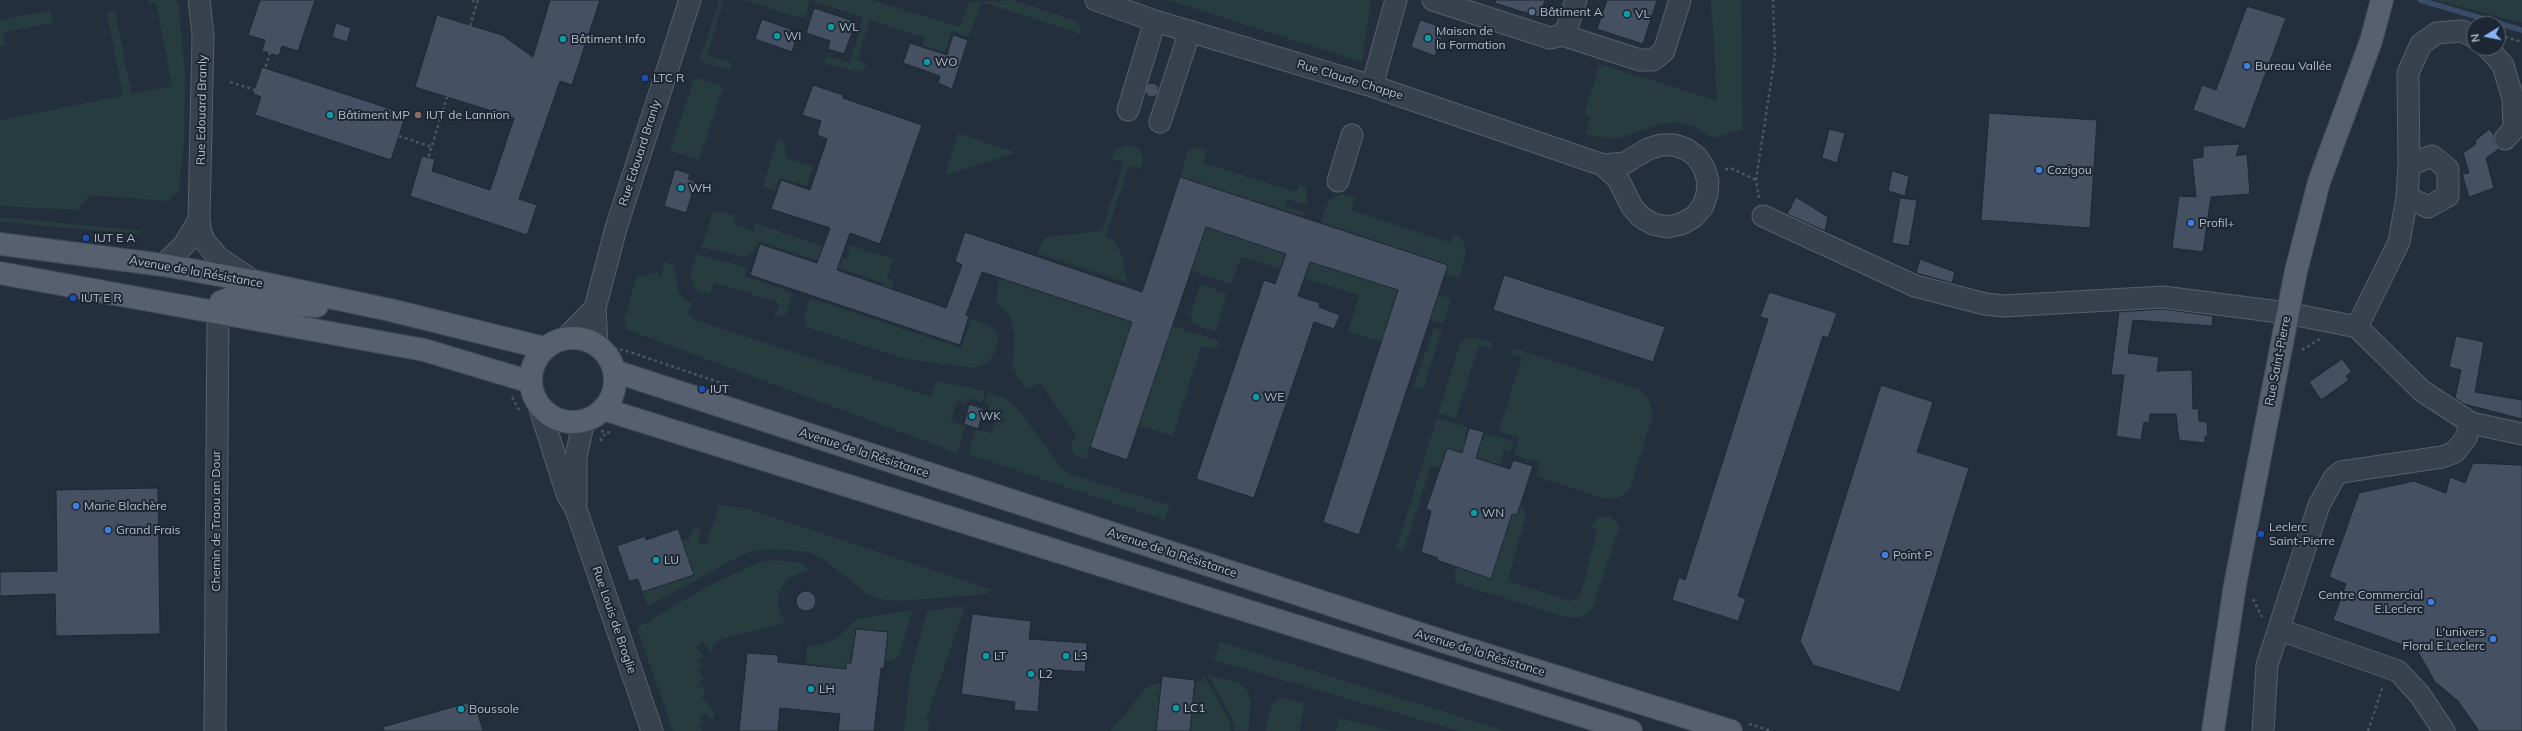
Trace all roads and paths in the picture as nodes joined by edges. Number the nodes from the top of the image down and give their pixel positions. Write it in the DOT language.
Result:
graph roads {
  1 [pos="199,0"];
  2 [pos="472,0"];
  3 [pos="478,0"];
  4 [pos="690,0"];
  5 [pos="1096,0"];
  6 [pos="1396,0"];
  7 [pos="1433,0"];
  8 [pos="1576,0"];
  9 [pos="1680,0"];
  10 [pos="1774,0"];
  11 [pos="2382,0"];
  12 [pos="477,5"];
  13 [pos="1155,21"];
  14 [pos="470,26"];
  15 [pos="1190,31"];
  16 [pos="2466,33"];
  17 [pos="2506,42"];
  18 [pos="2522,42"];
  19 [pos="273,43"];
  20 [pos="1573,45"];
  21 [pos="2499,56"];
  22 [pos="230,82"];
  23 [pos="1372,86"];
  24 [pos="258,91"];
  25 [pos="262,93"];
  26 [pos="447,97"];
  27 [pos="1128,110"];
  28 [pos="1160,122"];
  29 [pos="1352,135"];
  30 [pos="399,136"];
  31 [pos="2505,139"];
  32 [pos="432,147"];
  33 [pos="1603,165"];
  34 [pos="2409,165"];
  35 [pos="425,168"];
  36 [pos="1704,168"];
  37 [pos="1756,180"];
  38 [pos="1338,181"];
  39 [pos="2407,197"];
  40 [pos="1763,216"];
  41 [pos="199,220"];
  42 [pos="0,244"];
  43 [pos="163,265"];
  44 [pos="0,273"];
  45 [pos="253,281"];
  46 [pos="595,308"];
  47 [pos="390,310"];
  48 [pos="218,312"];
  49 [pos="2287,313"];
  50 [pos="2357,327"];
  51 [pos="566,338"];
  52 [pos="2322,338"];
  53 [pos="597,345"];
  54 [pos="544,348"];
  55 [pos="2298,352"];
  56 [pos="614,371"];
  57 [pos="530,382"];
  58 [pos="539,406"];
  59 [pos="603,409"];
  60 [pos="584,420"];
  61 [pos="2470,423"];
  62 [pos="2522,434"];
  63 [pos="576,508"];
  64 [pos="2250,593"];
  65 [pos="2280,630"];
  66 [pos="2392,668"];
  67 [pos="215,731"];
  68 [pos="652,731"];
  69 [pos="1631,731"];
  70 [pos="1731,731"];
  71 [pos="2213,731"];
  72 [pos="2263,731"];
  73 [pos="2368,731"];
  74 [pos="2444,731"];
  1 -- 41 [label="street, Rue Edouard Branly"];
  2 -- 12 [label="path"];
  3 -- 12 [label="path"];
  4 -- 46 [label="street, Rue Edouard Branly"];
  5 -- 13 [label="street, Rue Claude Chappe"];
  6 -- 23 [label="street"];
  7 -- 20 [label="street"];
  8 -- 20 [label="street"];
  9 -- 20 [label="street"];
  10 -- 37 [label="path"];
  11 -- 49 [label="main road, Rue Saint-Pierre"];
  12 -- 14 [label="path"];
  13 -- 15 [label="street, Rue Claude Chappe"];
  13 -- 27 [label="street"];
  15 -- 23 [label="street, Rue Claude Chappe"];
  15 -- 28 [label="street"];
  16 -- 34 [label="street"];
  17 -- 18 [label="path"];
  19 -- 24 [label="path"];
  21 -- 31 [label="street"];
  22 -- 24 [label="path"];
  23 -- 33 [label="street, Rue Claude Chappe"];
  24 -- 25 [label="path"];
  26 -- 32 [label="path"];
  29 -- 38 [label="street"];
  30 -- 32 [label="path"];
  32 -- 35 [label="path"];
  33 -- 36 [label="street"];
  33 -- 36 [label="street"];
  34 -- 39 [label="street"];
  34 -- 39 [label="street"];
  36 -- 37 [label="path"];
  37 -- 40 [label="path"];
  39 -- 50 [label="street"];
  40 -- 49 [label="street"];
  41 -- 43 [label="street, Rue Edouard Branly"];
  41 -- 45 [label="street, Rue Edouard Branly"];
  42 -- 43 [label="main road, Avenue de la Résistance"];
  43 -- 45 [label="main road, Avenue de la Résistance"];
  44 -- 48 [label="main road"];
  45 -- 47 [label="main road, Avenue de la Résistance"];
  46 -- 51 [label="street, Rue Edouard Branly"];
  46 -- 53 [label="street, Rue Edouard Branly"];
  47 -- 48 [label="main road, Avenue de la Résistance"];
  47 -- 54 [label="main road, Avenue de la Résistance"];
  48 -- 57 [label="main road"];
  48 -- 67 [label="street, Chemin de Traou an Dour"];
  49 -- 50 [label="street"];
  49 -- 71 [label="main road, Rue Saint-Pierre"];
  50 -- 61 [label="street"];
  51 -- 53 [label="main road"];
  51 -- 54 [label="main road"];
  52 -- 55 [label="path"];
  53 -- 56 [label="main road"];
  54 -- 57 [label="main road"];
  56 -- 59 [label="main road"];
  56 -- 70 [label="main road, Avenue de la Résistance"];
  57 -- 58 [label="main road"];
  58 -- 60 [label="main road"];
  58 -- 63 [label="street, Rue Louis de Broglie"];
  59 -- 60 [label="main road"];
  59 -- 69 [label="main road"];
  60 -- 63 [label="street, Rue Louis de Broglie"];
  61 -- 62 [label="street"];
  61 -- 65 [label="street"];
  63 -- 68 [label="street, Rue Louis de Broglie"];
  64 -- 65 [label="path"];
  65 -- 66 [label="street"];
  65 -- 72 [label="street"];
  66 -- 73 [label="path"];
  66 -- 74 [label="street"];
}
